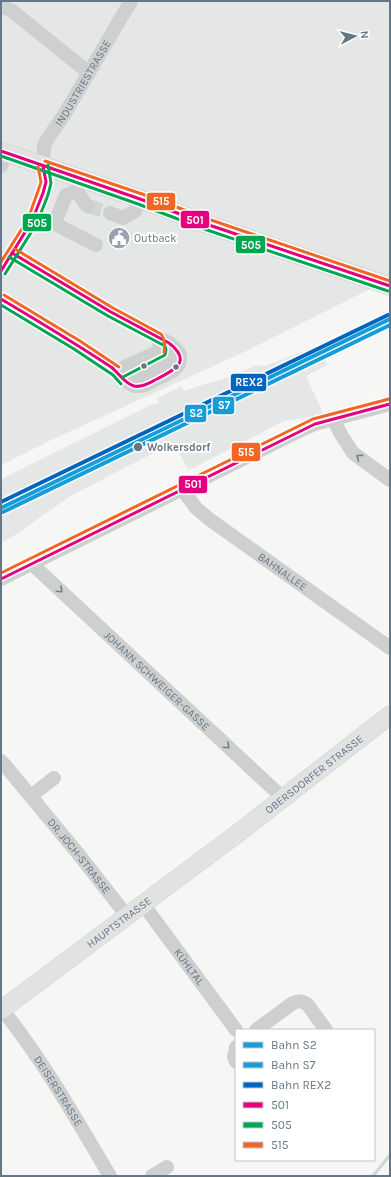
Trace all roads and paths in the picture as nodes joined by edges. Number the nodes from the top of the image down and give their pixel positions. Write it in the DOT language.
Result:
graph roads {
  1 [pos="131,1"];
  2 [pos="1,7"];
  3 [pos="89,73"];
  4 [pos="2,156"];
  5 [pos="43,166"];
  6 [pos="79,185"];
  7 [pos="140,199"];
  8 [pos="88,206"];
  9 [pos="110,213"];
  10 [pos="96,245"];
  11 [pos="12,254"];
  12 [pos="1,271"];
  13 [pos="390,286"];
  14 [pos="1,299"];
  15 [pos="163,340"];
  16 [pos="121,376"];
  17 [pos="390,404"];
  18 [pos="333,419"];
  19 [pos="390,480"];
  20 [pos="182,489"];
  21 [pos="32,564"];
  22 [pos="1,579"];
  23 [pos="390,648"];
  24 [pos="390,715"];
  25 [pos="1,761"];
  26 [pos="54,778"];
  27 [pos="31,796"];
  28 [pos="283,798"];
  29 [pos="237,834"];
  30 [pos="143,904"];
  31 [pos="127,916"];
  32 [pos="1,1009"];
  33 [pos="235,1029"];
  34 [pos="257,1029"];
  35 [pos="325,1029"];
  36 [pos="167,1167"];
  37 [pos="110,1176"];
  38 [pos="152,1176"];
  1 -- 3 [label="street, INDUSTRIESTRASSE"];
  2 -- 3 [label="street"];
  3 -- 5 [label="street, INDUSTRIESTRASSE"];
  4 -- 5 [label="main road"];
  5 -- 6 [label="main road"];
  5 -- 11 [label="street, INDUSTRIESTRASSE"];
  6 -- 7 [label="main road"];
  6 -- 8 [label="street"];
  6 -- 10 [label="street"];
  7 -- 9 [label="street"];
  7 -- 13 [label="main road"];
  11 -- 12 [label="street, INDUSTRIESTRASSE"];
  11 -- 15 [label="street"];
  14 -- 16 [label="street"];
  15 -- 16 [label="street"];
  15 -- 16 [label="street"];
  17 -- 18 [label="street"];
  19 -- 18 [label="street, one-way"];
  18 -- 20 [label="street"];
  20 -- 21 [label="street"];
  20 -- 23 [label="street, BAHNALLEE"];
  21 -- 22 [label="street"];
  21 -- 28 [label="street, JOHANN SCHWEIGER-GASSE, one-way"];
  24 -- 28 [label="main road, OBERSDORFER STRASSE"];
  25 -- 27 [label="street, DR. JOCH-STRASSE"];
  26 -- 27 [label="street"];
  27 -- 31 [label="street, DR. JOCH-STRASSE"];
  28 -- 29 [label="main road, OBERSDORFER STRASSE"];
  29 -- 30 [label="main road, HAUPTSTRASSE"];
  30 -- 31 [label="main road, HAUPTSTRASSE"];
  30 -- 33 [label="street, KÜHLTAL"];
  31 -- 32 [label="main road, HAUPTSTRASSE"];
  32 -- 37 [label="street, DEISERSTRASSE"];
  34 -- 35 [label="street"];
  36 -- 38 [label="street"];
}
